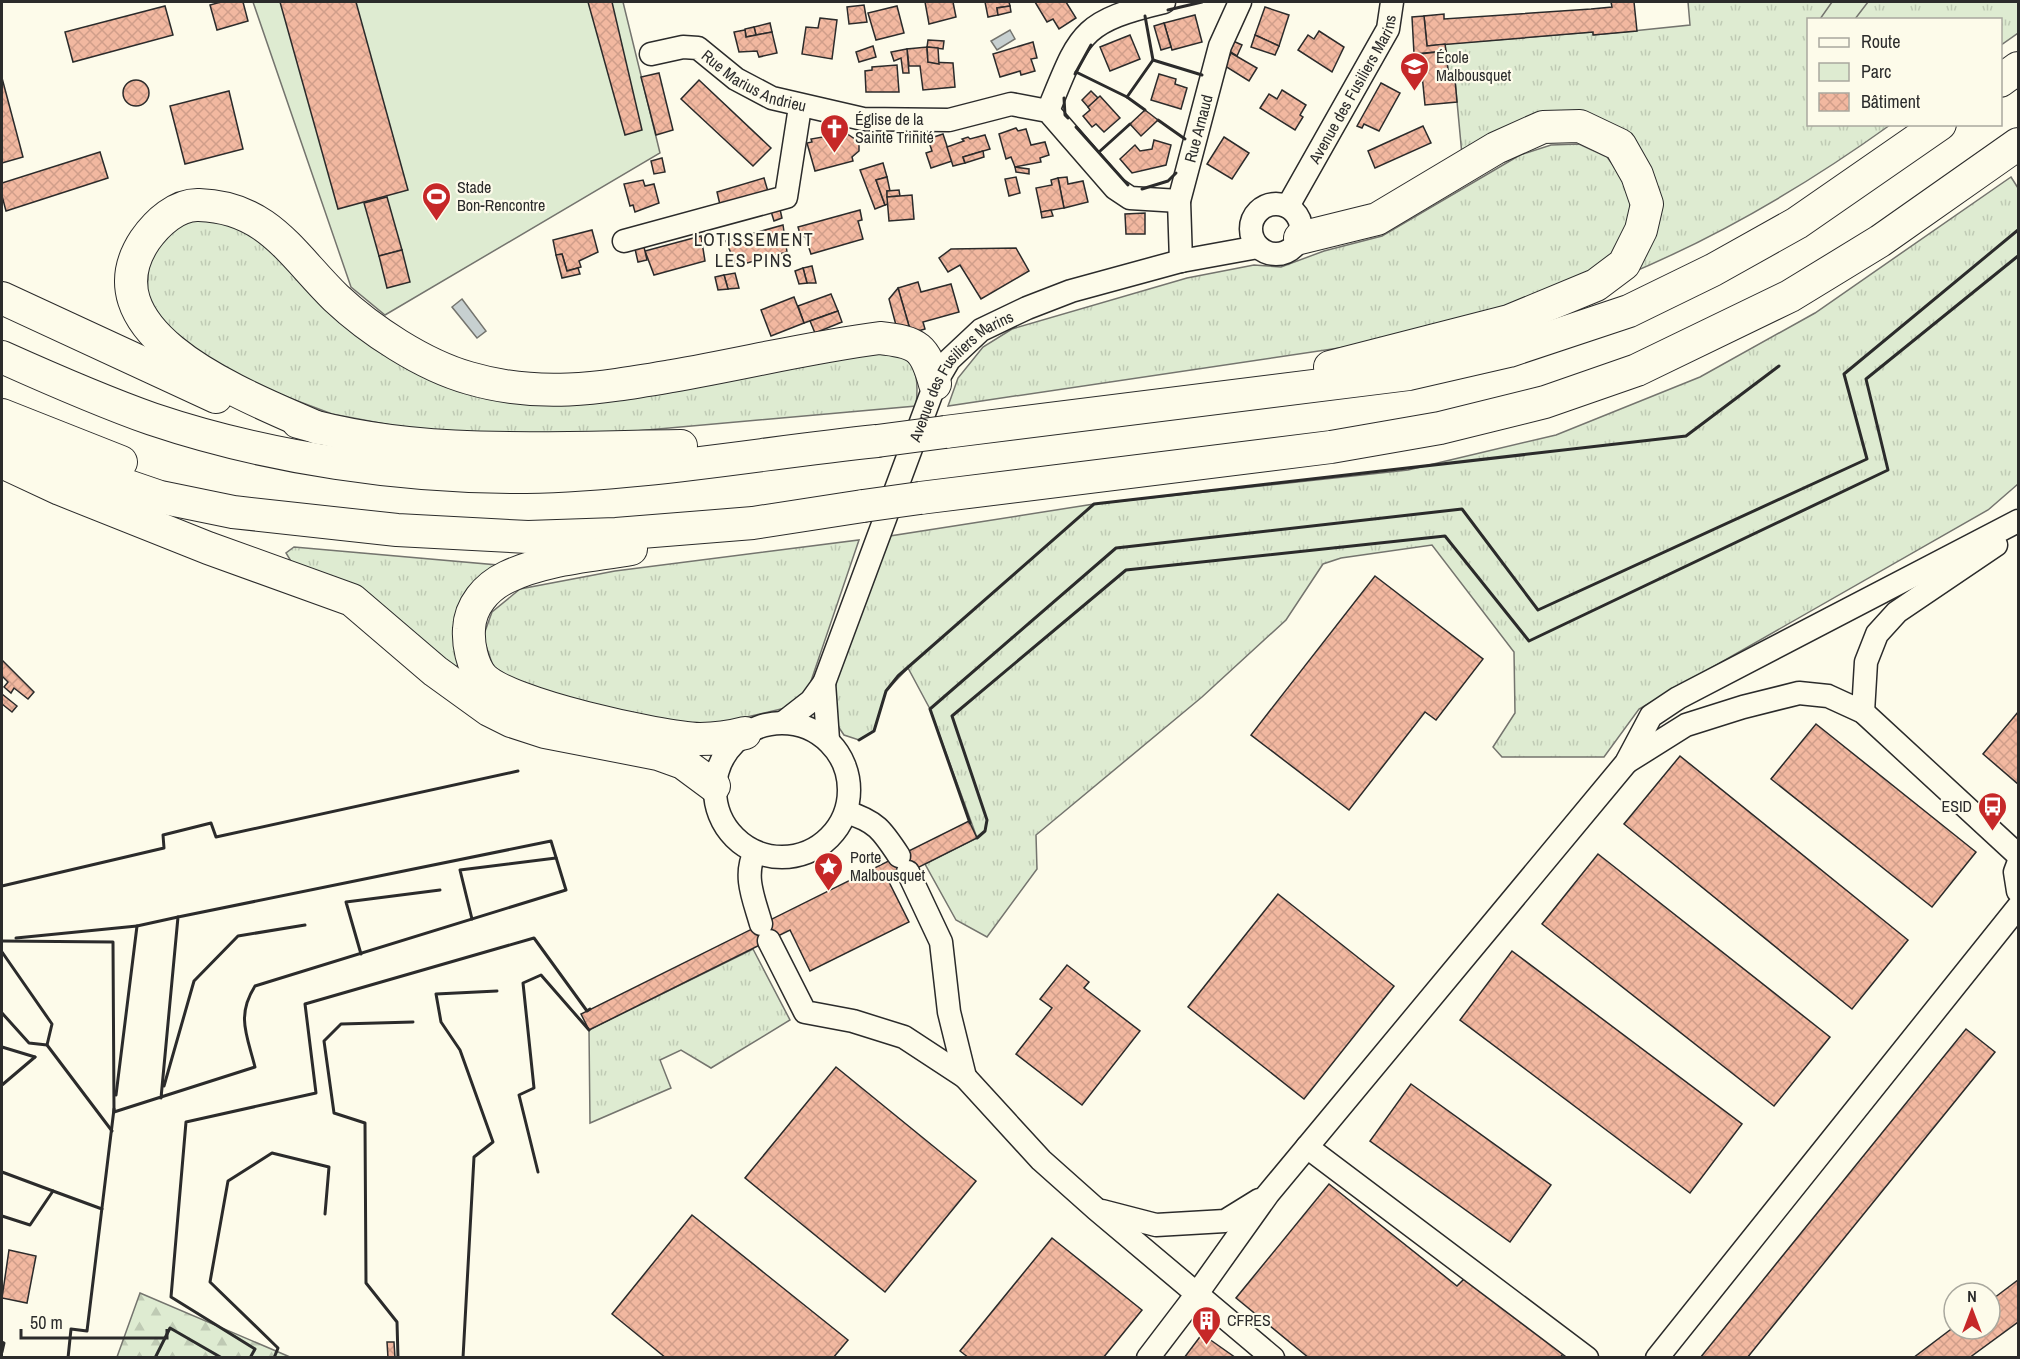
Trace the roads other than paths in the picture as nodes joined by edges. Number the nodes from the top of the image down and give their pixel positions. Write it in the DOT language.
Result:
graph roads {
  1 [pos="1164,2"];
  2 [pos="1240,2"];
  3 [pos="1392,2"];
  4 [pos="651,54"];
  5 [pos="2019,68"];
  6 [pos="2002,80"];
  7 [pos="800,107"];
  8 [pos="1048,111"];
  9 [pos="1937,126"];
  10 [pos="2019,144"];
  11 [pos="1179,201"];
  12 [pos="1288,206"];
  13 [pos="1300,238"];
  14 [pos="624,241"];
  15 [pos="1258,247"];
  16 [pos="1181,261"];
  17 [pos="2,298"];
  18 [pos="2,357"];
  19 [pos="935,384"];
  20 [pos="1169,406"];
  21 [pos="2,416"];
  22 [pos="318,428"];
  23 [pos="2,443"];
  24 [pos="836,446"];
  25 [pos="2,462"];
  26 [pos="323,521"];
  27 [pos="2019,521"];
  28 [pos="753,523"];
  29 [pos="2019,529"];
  30 [pos="824,683"];
  31 [pos="1863,712"];
  32 [pos="784,722"];
  33 [pos="745,733"];
  34 [pos="828,740"];
  35 [pos="1626,763"];
  36 [pos="714,786"];
  37 [pos="846,812"];
  38 [pos="755,852"];
  39 [pos="2019,855"];
  40 [pos="2019,864"];
  41 [pos="2019,891"];
  42 [pos="2019,907"];
  43 [pos="965,1077"];
  44 [pos="1307,1147"];
  45 [pos="1268,1194"];
  46 [pos="1096,1209"];
  47 [pos="1196,1295"];
  48 [pos="1148,1358"];
  49 [pos="1273,1358"];
  50 [pos="1587,1358"];
  51 [pos="1657,1358"];
  1 -- 8 [label="street"];
  2 -- 11 [label="street, Rue Arnaud"];
  3 -- 12 [label="street, Avenue des Fusiliers Marins"];
  4 -- 7 [label="street, Rue Marius Andrieu"];
  5 -- 6 [label="highway"];
  7 -- 8 [label="street, Rue Marius Andrieu"];
  7 -- 14 [label="street"];
  8 -- 11 [label="street"];
  9 -- 20 [label="highway"];
  10 -- 28 [label="highway, bridge"];
  11 -- 16 [label="street, Rue Arnaud"];
  12 -- 13 [label="street"];
  12 -- 15 [label="street"];
  13 -- 15 [label="street"];
  13 -- 20 [label="highway"];
  15 -- 16 [label="street, Avenue des Fusiliers Marins"];
  16 -- 19 [label="street, Avenue des Fusiliers Marins"];
  17 -- 22 [label="highway"];
  18 -- 24 [label="highway"];
  19 -- 22 [label="highway"];
  19 -- 30 [label="street, Avenue des Fusiliers Marins"];
  20 -- 24 [label="highway, bridge"];
  21 -- 26 [label="highway"];
  22 -- 24 [label="highway"];
  23 -- 26 [label="highway"];
  25 -- 36 [label="highway"];
  26 -- 28 [label="highway"];
  27 -- 35 [label="street"];
  28 -- 33 [label="highway"];
  29 -- 31 [label="street"];
  30 -- 32 [label="street, Avenue des Fusiliers Marins"];
  30 -- 34 [label="street, Avenue des Fusiliers Marins"];
  31 -- 35 [label="street"];
  31 -- 39 [label="street"];
  32 -- 33 [label="street"];
  32 -- 34 [label="street"];
  33 -- 36 [label="street"];
  34 -- 37 [label="street"];
  35 -- 44 [label="street"];
  36 -- 38 [label="street"];
  37 -- 38 [label="street"];
  37 -- 43 [label="street"];
  38 -- 43 [label="street"];
  40 -- 41 [label="street"];
  42 -- 51 [label="street"];
  43 -- 46 [label="street"];
  44 -- 45 [label="street"];
  44 -- 50 [label="street"];
  45 -- 46 [label="street"];
  45 -- 47 [label="street"];
  46 -- 47 [label="street"];
  47 -- 48 [label="street"];
  47 -- 49 [label="street"];
}
